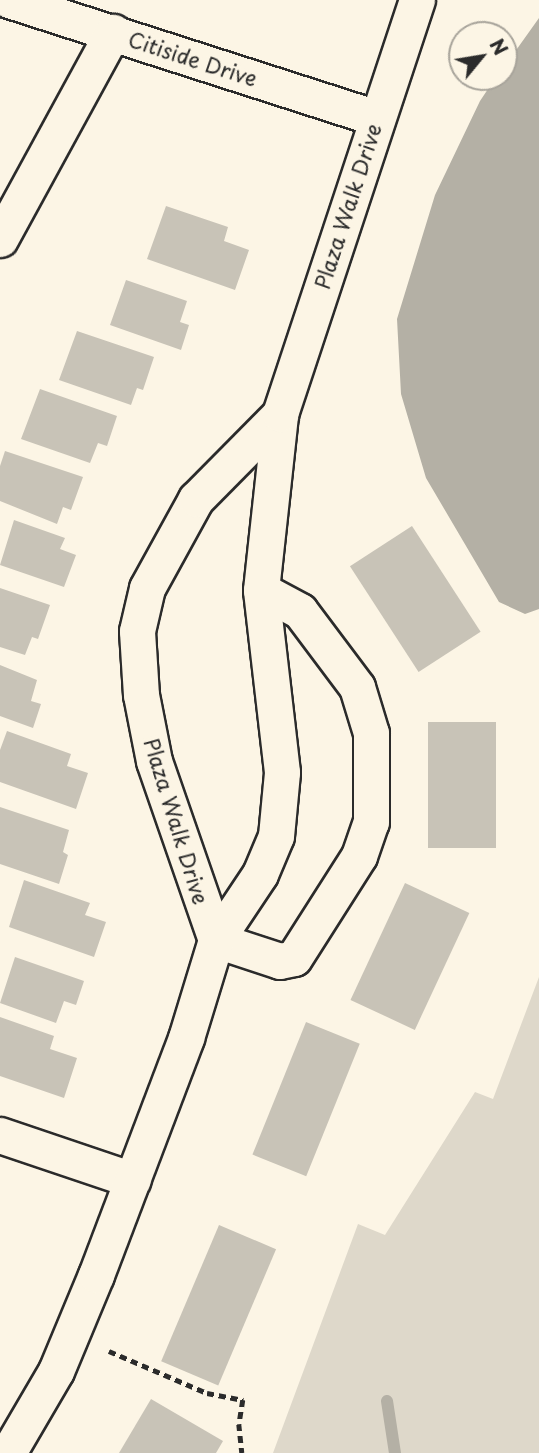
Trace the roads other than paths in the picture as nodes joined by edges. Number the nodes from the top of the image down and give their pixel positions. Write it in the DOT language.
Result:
graph roads {
  1 [pos="9,0"];
  2 [pos="417,0"];
  3 [pos="113,32"];
  4 [pos="376,118"];
  5 [pos="0,239"];
  6 [pos="280,414"];
  7 [pos="261,590"];
  8 [pos="216,940"];
  9 [pos="0,1135"];
  10 [pos="133,1180"];
  11 [pos="8,1453"];
  1 -- 3 [label="street, Citiside Drive"];
  2 -- 4 [label="street, Plaza Walk Drive"];
  3 -- 4 [label="street, Citiside Drive"];
  3 -- 5 [label="street"];
  4 -- 6 [label="street, Plaza Walk Drive"];
  6 -- 7 [label="street, Plaza Walk Drive"];
  6 -- 8 [label="street, Plaza Walk Drive"];
  7 -- 8 [label="street, Plaza Walk Drive"];
  7 -- 8 [label="street"];
  8 -- 10 [label="street, Plaza Walk Drive"];
  9 -- 10 [label="street"];
  10 -- 11 [label="street, Plaza Walk Drive"];
}
